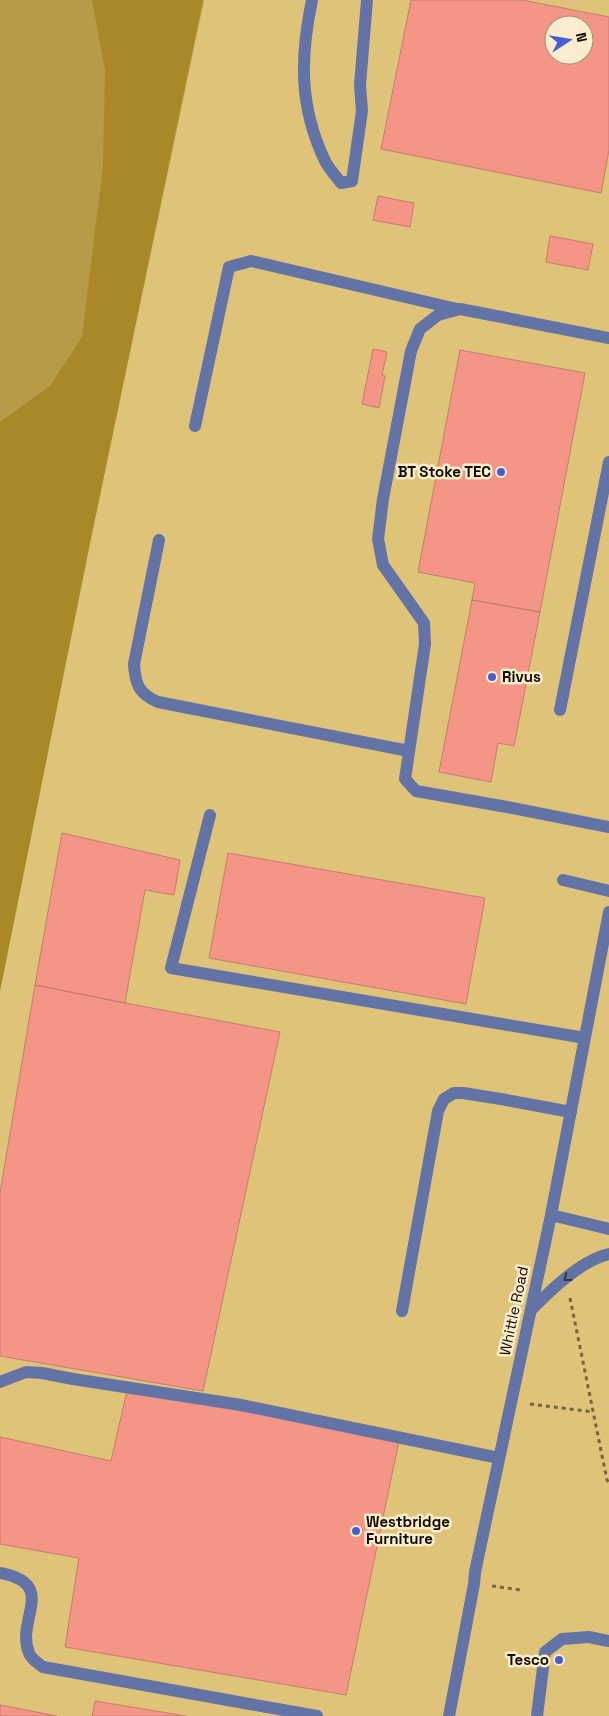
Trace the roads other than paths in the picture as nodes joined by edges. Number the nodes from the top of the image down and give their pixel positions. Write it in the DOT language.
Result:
graph roads {
  1 [pos="312,0"];
  2 [pos="367,0"];
  3 [pos="460,310"];
  4 [pos="609,338"];
  5 [pos="195,426"];
  6 [pos="609,462"];
  7 [pos="159,540"];
  8 [pos="560,710"];
  9 [pos="409,751"];
  10 [pos="210,815"];
  11 [pos="609,827"];
  12 [pos="563,880"];
  13 [pos="609,891"];
  14 [pos="609,912"];
  15 [pos="584,1038"];
  16 [pos="571,1112"];
  17 [pos="552,1215"];
  18 [pos="609,1229"];
  19 [pos="609,1254"];
  20 [pos="531,1310"];
  21 [pos="402,1312"];
  22 [pos="0,1382"];
  23 [pos="499,1458"];
  24 [pos="0,1574"];
  25 [pos="609,1641"];
  26 [pos="317,1716"];
  27 [pos="449,1716"];
  28 [pos="537,1716"];
  1 -- 2 [label="street"];
  3 -- 4 [label="street"];
  3 -- 5 [label="street"];
  3 -- 9 [label="street"];
  6 -- 8 [label="street"];
  7 -- 9 [label="street"];
  9 -- 11 [label="street"];
  10 -- 15 [label="street"];
  12 -- 13 [label="street"];
  14 -- 15 [label="street, Whittle Road"];
  15 -- 16 [label="street, Whittle Road"];
  16 -- 17 [label="street, Whittle Road"];
  16 -- 21 [label="street"];
  17 -- 18 [label="street"];
  17 -- 20 [label="street, Whittle Road"];
  19 -- 20 [label="street, one-way"];
  20 -- 23 [label="street, Whittle Road"];
  22 -- 23 [label="street"];
  23 -- 27 [label="street, Whittle Road"];
  24 -- 26 [label="street"];
  25 -- 28 [label="street"];
}
